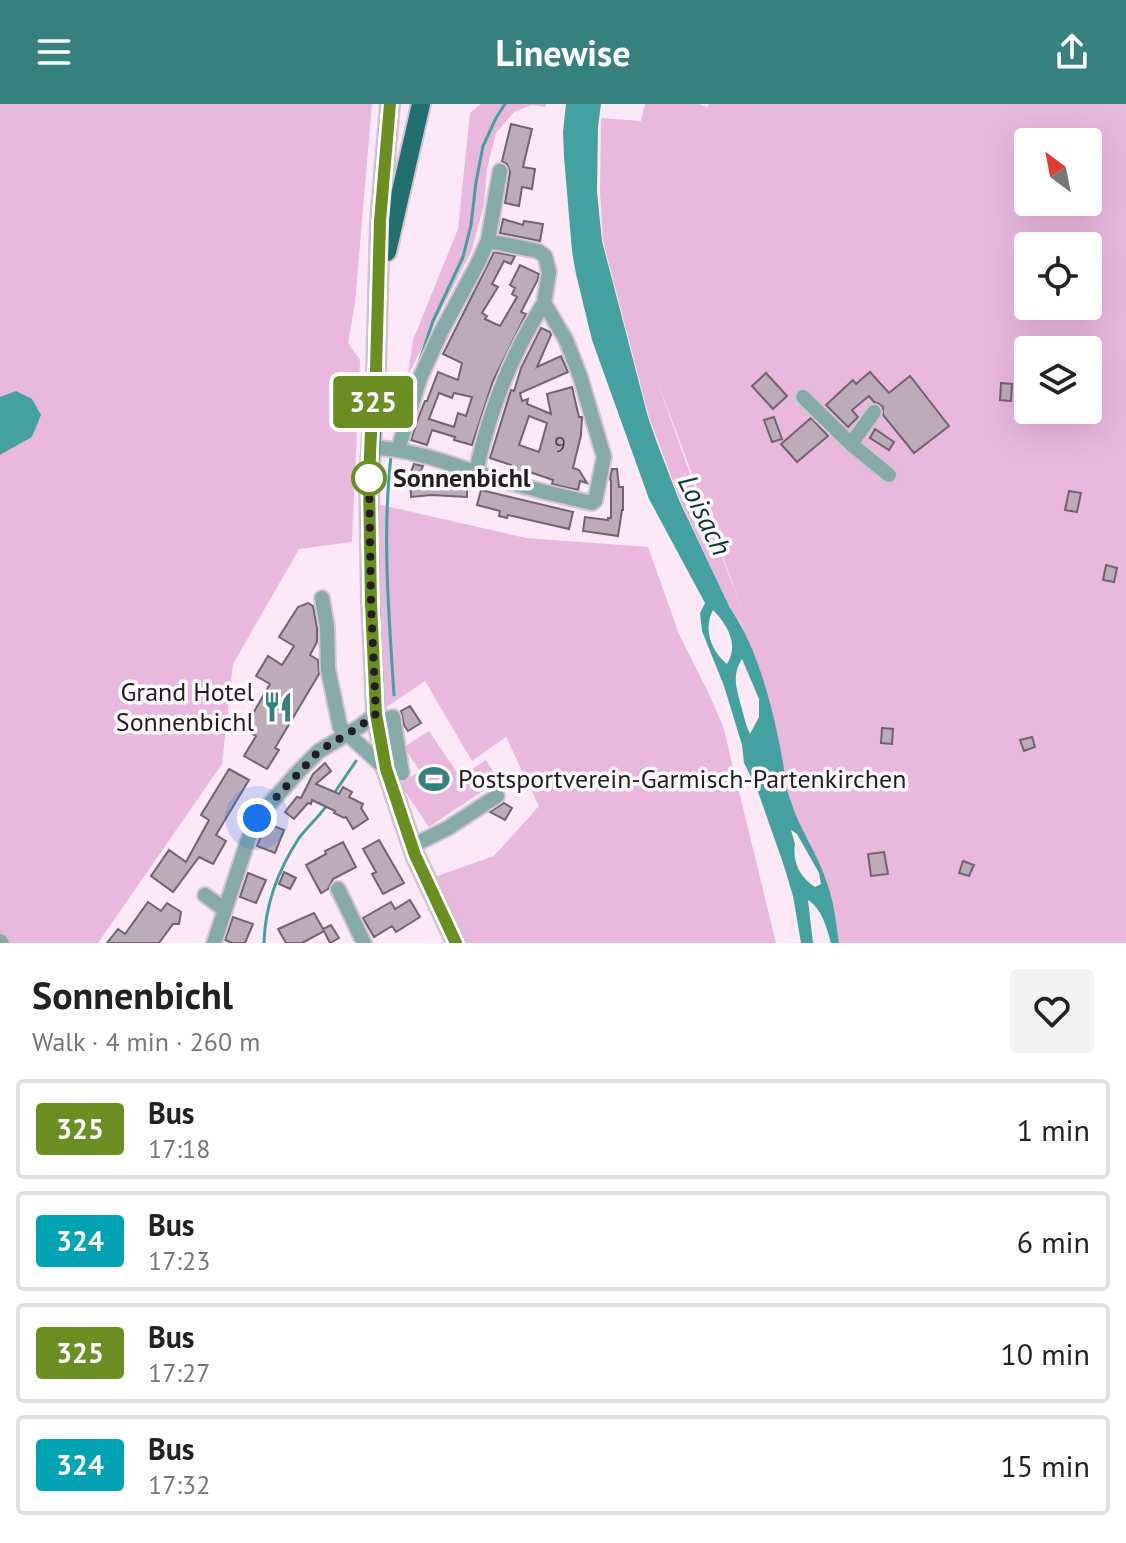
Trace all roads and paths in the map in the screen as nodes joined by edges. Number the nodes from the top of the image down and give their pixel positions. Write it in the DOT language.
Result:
graph roads {
  1 [pos="390,104"];
  2 [pos="421,104"];
  3 [pos="500,171"];
  4 [pos="488,241"];
  5 [pos="378,286"];
  6 [pos="544,303"];
  7 [pos="803,397"];
  8 [pos="874,412"];
  9 [pos="851,444"];
  10 [pos="370,448"];
  11 [pos="398,450"];
  12 [pos="476,472"];
  13 [pos="889,475"];
  14 [pos="322,598"];
  15 [pos="377,718"];
  16 [pos="346,735"];
  17 [pos="394,771"];
  18 [pos="497,796"];
  19 [pos="412,846"];
  20 [pos="338,889"];
  21 [pos="205,895"];
  22 [pos="225,910"];
  23 [pos="214,943"];
  24 [pos="364,943"];
  25 [pos="456,943"];
  1 -- 5 [label="main road"];
  2 -- 5 [label="main road"];
  3 -- 4 [label="street"];
  4 -- 6 [label="street"];
  4 -- 11 [label="street"];
  5 -- 10 [label="main road"];
  6 -- 12 [label="street"];
  6 -- 12 [label="street"];
  7 -- 9 [label="street"];
  8 -- 9 [label="street"];
  9 -- 13 [label="street"];
  10 -- 11 [label="street"];
  10 -- 15 [label="main road"];
  11 -- 12 [label="street"];
  14 -- 16 [label="street"];
  15 -- 16 [label="street"];
  15 -- 17 [label="main road"];
  16 -- 17 [label="street"];
  16 -- 22 [label="street"];
  17 -- 19 [label="main road"];
  18 -- 19 [label="street"];
  19 -- 25 [label="main road"];
  20 -- 24 [label="street"];
  21 -- 22 [label="street"];
  22 -- 23 [label="street"];
}
